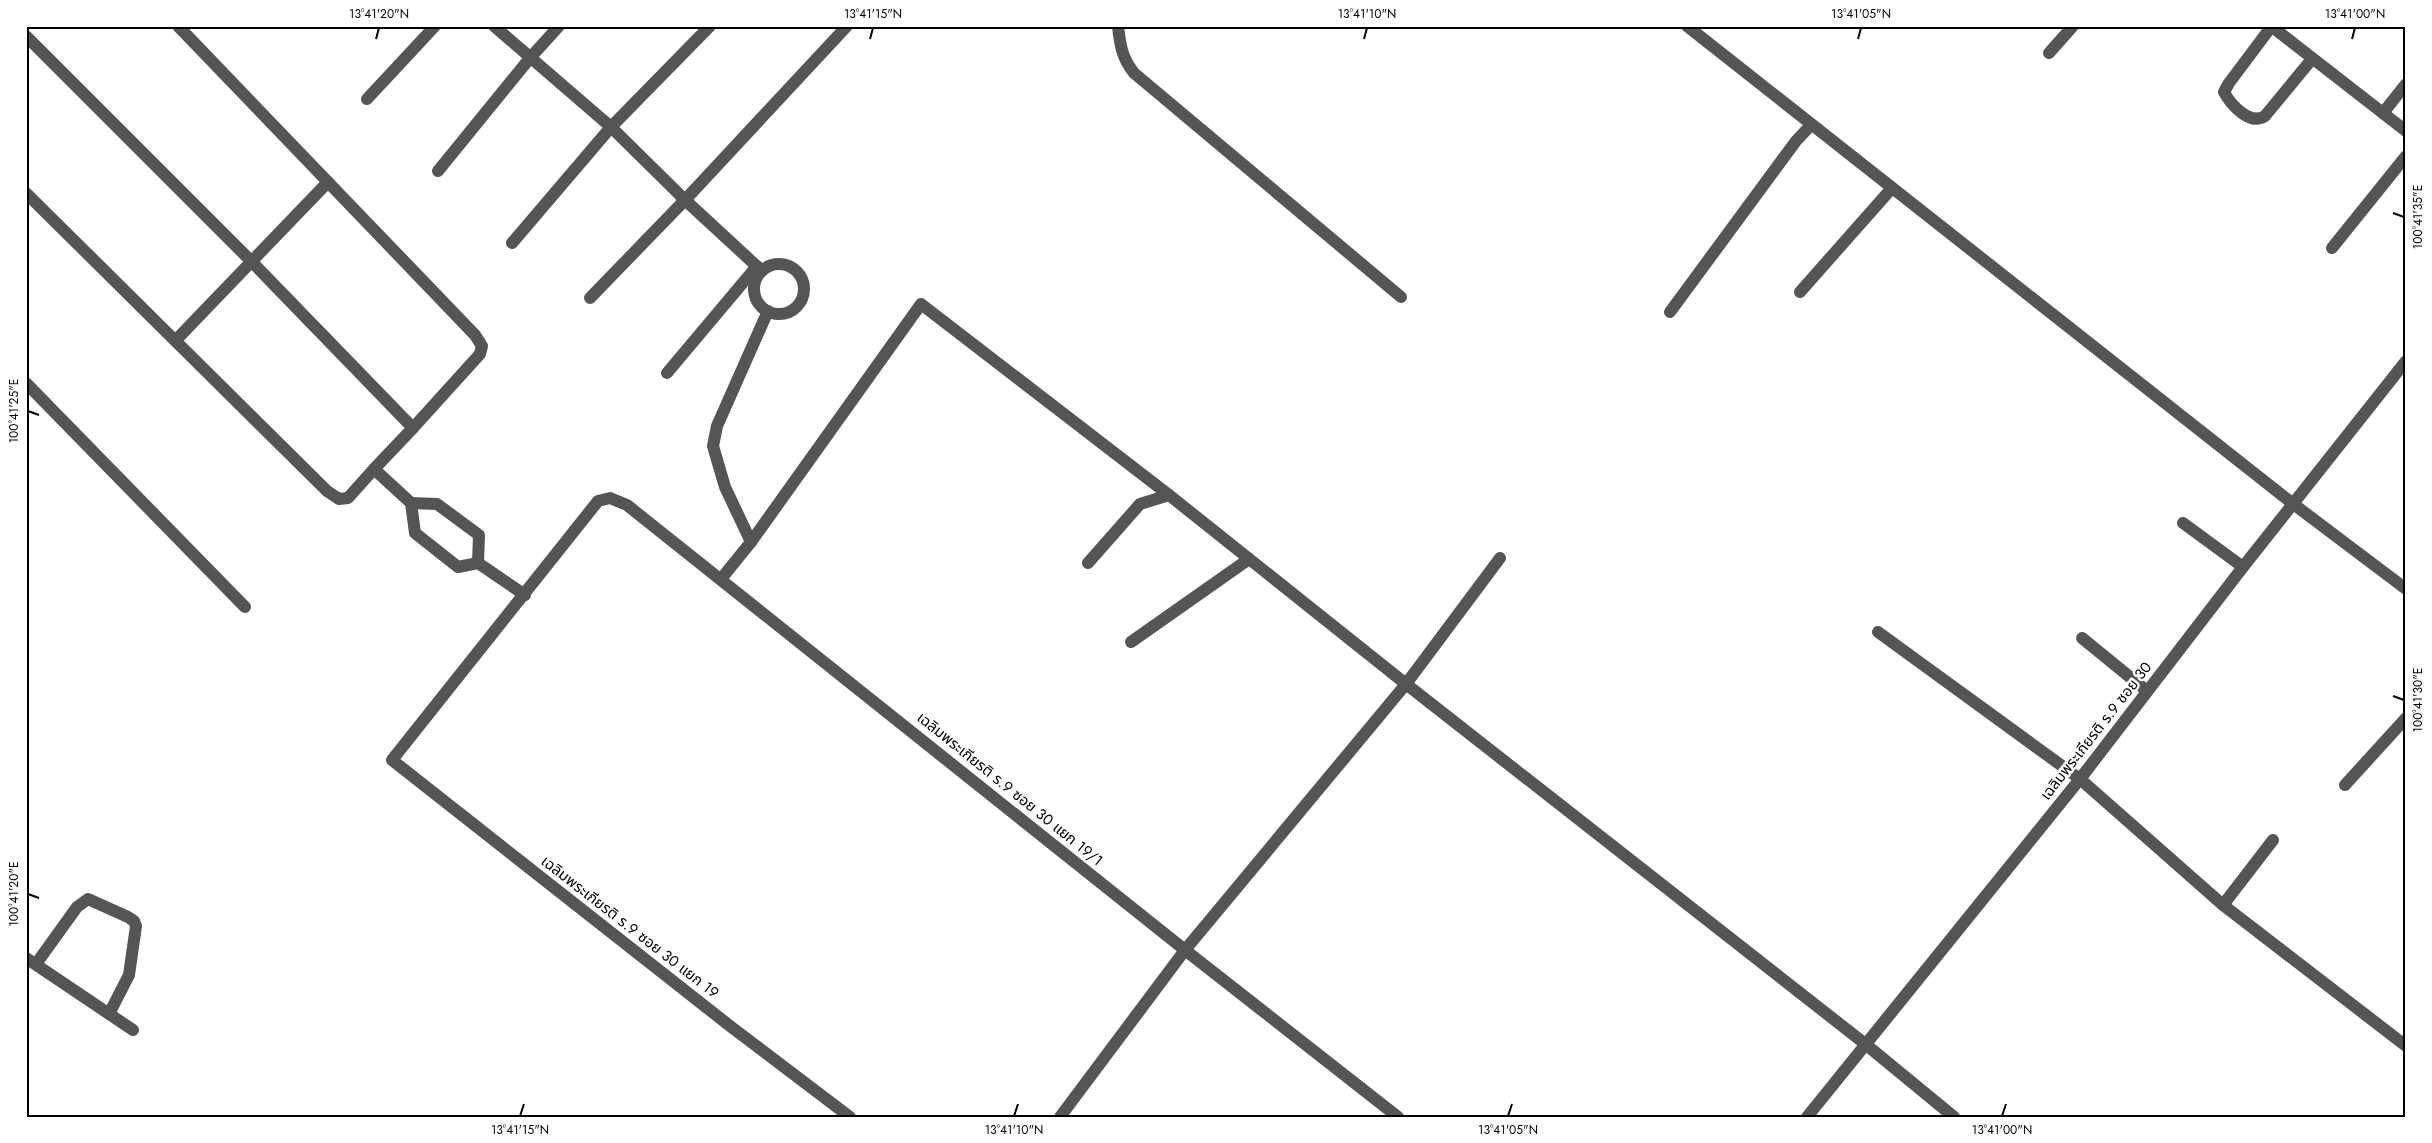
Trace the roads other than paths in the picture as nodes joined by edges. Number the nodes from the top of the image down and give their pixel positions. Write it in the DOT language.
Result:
graph roads {
  1 [pos="178,26"];
  2 [pos="435,26"];
  3 [pos="494,26"];
  4 [pos="559,26"];
  5 [pos="710,26"];
  6 [pos="846,26"];
  7 [pos="1118,26"];
  8 [pos="1687,26"];
  9 [pos="2073,26"];
  10 [pos="2271,26"];
  11 [pos="26,36"];
  12 [pos="2049,53"];
  13 [pos="530,58"];
  14 [pos="2312,59"];
  15 [pos="2406,84"];
  16 [pos="367,99"];
  17 [pos="2383,113"];
  18 [pos="1811,125"];
  19 [pos="611,127"];
  20 [pos="2406,130"];
  21 [pos="2406,156"];
  22 [pos="438,171"];
  23 [pos="328,182"];
  24 [pos="1892,188"];
  25 [pos="26,193"];
  26 [pos="685,200"];
  27 [pos="512,243"];
  28 [pos="2332,248"];
  29 [pos="252,262"];
  30 [pos="760,268"];
  31 [pos="1800,292"];
  32 [pos="1401,297"];
  33 [pos="590,298"];
  34 [pos="768,311"];
  35 [pos="1670,312"];
  36 [pos="176,340"];
  37 [pos="2406,361"];
  38 [pos="667,373"];
  39 [pos="26,383"];
  40 [pos="413,428"];
  41 [pos="374,469"];
  42 [pos="1169,495"];
  43 [pos="411,503"];
  44 [pos="2292,503"];
  45 [pos="2183,523"];
  46 [pos="751,542"];
  47 [pos="1500,558"];
  48 [pos="1250,559"];
  49 [pos="1088,562"];
  50 [pos="478,563"];
  51 [pos="2242,567"];
  52 [pos="721,579"];
  53 [pos="2406,589"];
  54 [pos="525,595"];
  55 [pos="245,607"];
  56 [pos="1878,632"];
  57 [pos="2082,638"];
  58 [pos="1131,642"];
  59 [pos="1406,684"];
  60 [pos="2147,691"];
  61 [pos="2406,718"];
  62 [pos="2080,779"];
  63 [pos="2344,785"];
  64 [pos="2273,840"];
  65 [pos="2224,906"];
  66 [pos="1185,950"];
  67 [pos="31,961"];
  68 [pos="109,1014"];
  69 [pos="133,1030"];
  70 [pos="1864,1043"];
  71 [pos="2406,1046"];
  72 [pos="850,1117"];
  73 [pos="1060,1117"];
  74 [pos="1398,1117"];
  75 [pos="1807,1117"];
  76 [pos="1954,1117"];
  1 -- 23 [label="street"];
  2 -- 16 [label="street"];
  3 -- 13 [label="street"];
  4 -- 13 [label="street"];
  5 -- 19 [label="street"];
  6 -- 26 [label="street"];
  7 -- 32 [label="street"];
  8 -- 18 [label="street"];
  9 -- 12 [label="street"];
  10 -- 14 [label="street"];
  10 -- 14 [label="street"];
  11 -- 29 [label="street"];
  13 -- 19 [label="street"];
  13 -- 22 [label="street"];
  14 -- 17 [label="street"];
  15 -- 17 [label="street"];
  17 -- 20 [label="street"];
  18 -- 24 [label="street"];
  18 -- 35 [label="street"];
  19 -- 26 [label="street"];
  19 -- 27 [label="street"];
  21 -- 28 [label="street"];
  23 -- 29 [label="street"];
  23 -- 40 [label="street"];
  24 -- 31 [label="street"];
  24 -- 44 [label="street"];
  25 -- 36 [label="street"];
  26 -- 30 [label="street"];
  26 -- 33 [label="street"];
  29 -- 36 [label="street"];
  29 -- 40 [label="street"];
  30 -- 34 [label="street"];
  30 -- 34 [label="street"];
  30 -- 38 [label="street"];
  34 -- 46 [label="street"];
  36 -- 41 [label="street"];
  37 -- 44 [label="street, เฉลิมพระเกียรติ ร.9 ซอย 30"];
  39 -- 55 [label="street"];
  40 -- 41 [label="street"];
  41 -- 43 [label="street"];
  42 -- 46 [label="street"];
  42 -- 48 [label="street"];
  42 -- 49 [label="street"];
  43 -- 50 [label="street"];
  43 -- 50 [label="street"];
  44 -- 51 [label="street, เฉลิมพระเกียรติ ร.9 ซอย 30"];
  44 -- 53 [label="street"];
  45 -- 51 [label="street"];
  46 -- 52 [label="street"];
  47 -- 59 [label="street"];
  48 -- 58 [label="street"];
  48 -- 59 [label="street"];
  50 -- 54 [label="street"];
  51 -- 60 [label="street, เฉลิมพระเกียรติ ร.9 ซอย 30"];
  52 -- 54 [label="street, เฉลิมพระเกียรติ ร.9 ซอย 30 แยก 19/1"];
  52 -- 66 [label="street, เฉลิมพระเกียรติ ร.9 ซอย 30 แยก 19/1"];
  54 -- 72 [label="street, เฉลิมพระเกียรติ ร.9 ซอย 30 แยก 19"];
  56 -- 62 [label="street"];
  57 -- 60 [label="street"];
  59 -- 66 [label="street"];
  59 -- 70 [label="street"];
  60 -- 62 [label="street, เฉลิมพระเกียรติ ร.9 ซอย 30"];
  61 -- 63 [label="street"];
  62 -- 65 [label="street"];
  62 -- 70 [label="street, เฉลิมพระเกียรติ ร.9 ซอย 30"];
  64 -- 65 [label="street"];
  65 -- 71 [label="street"];
  66 -- 73 [label="street"];
  66 -- 74 [label="street, เฉลิมพระเกียรติ ร.9 ซอย 30 แยก 19/1"];
  67 -- 68 [label="street"];
  67 -- 68 [label="street"];
  68 -- 69 [label="street"];
  70 -- 75 [label="street, เฉลิมพระเกียรติ ร.9 ซอย 30"];
  70 -- 76 [label="street"];
}
